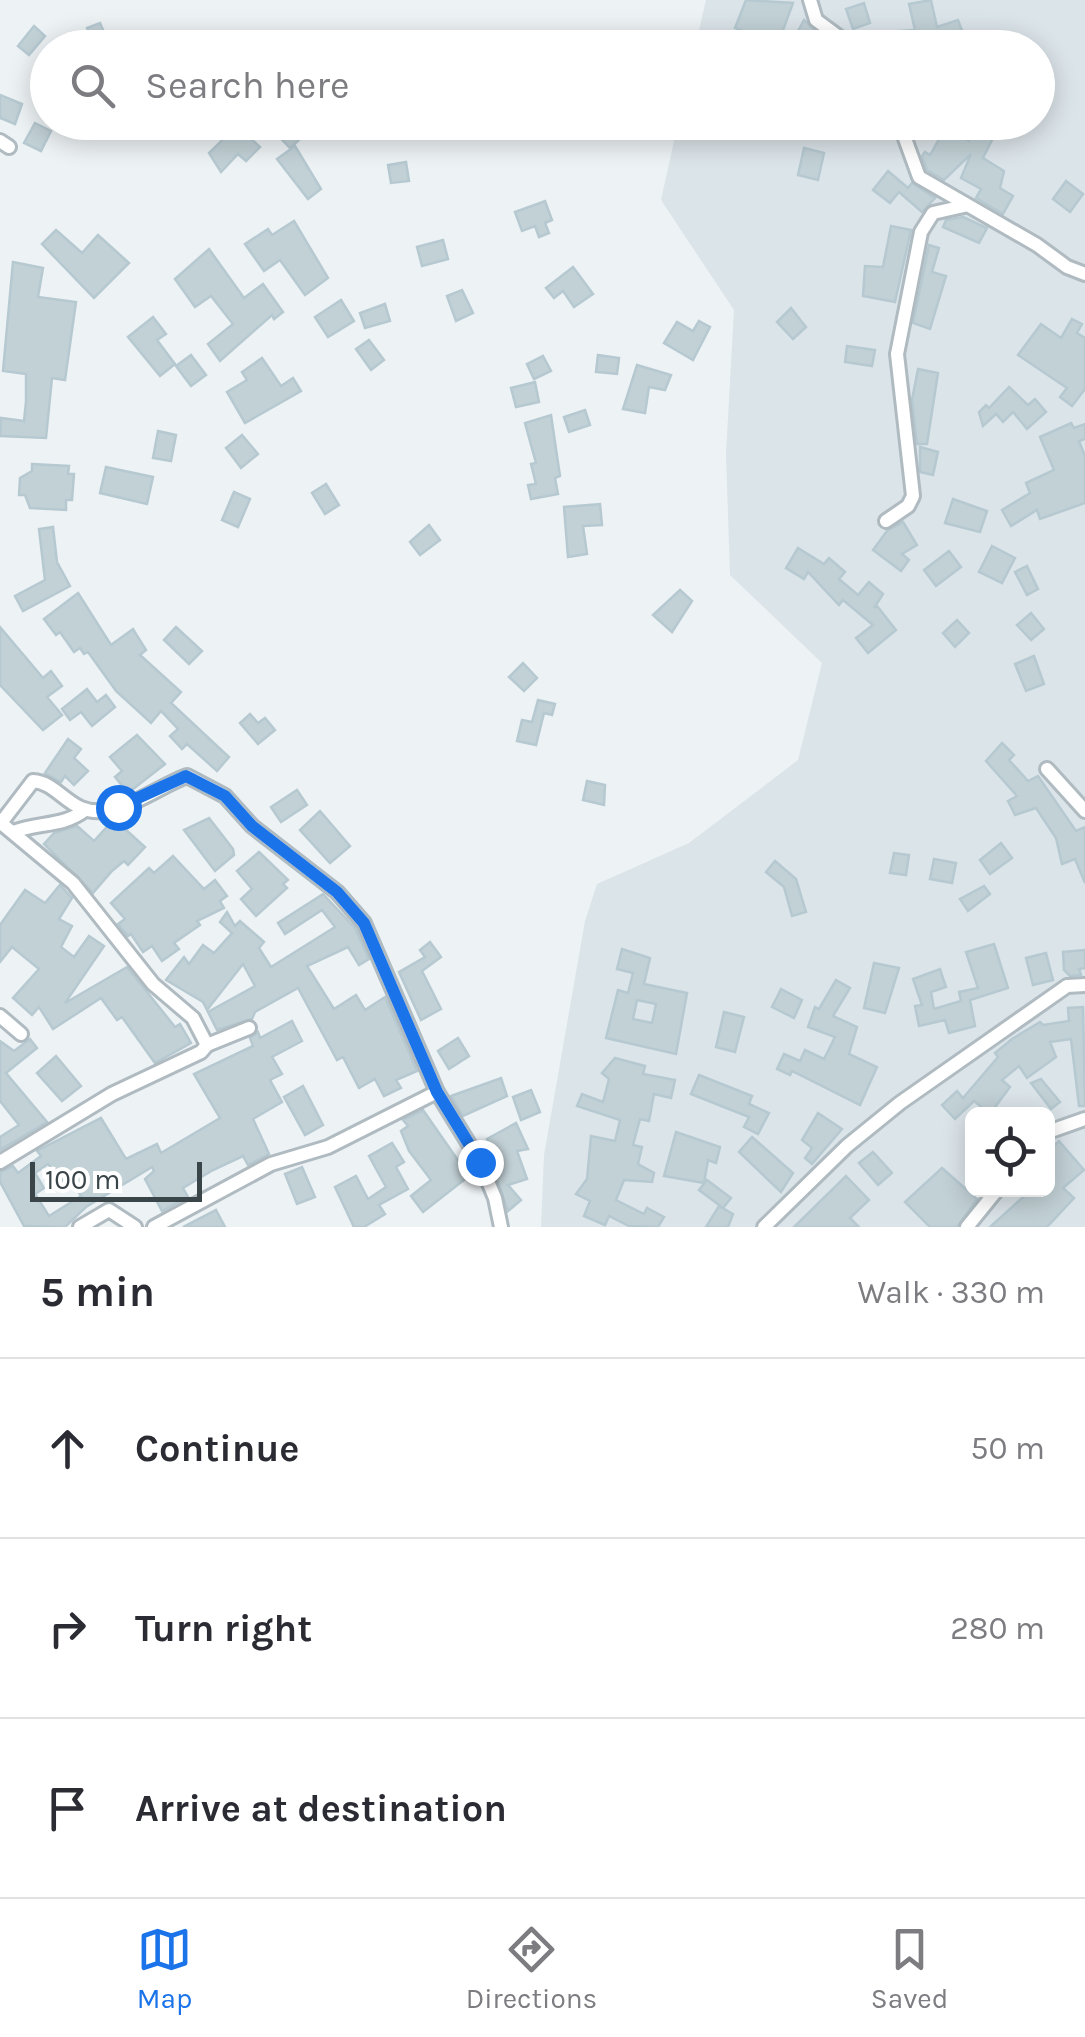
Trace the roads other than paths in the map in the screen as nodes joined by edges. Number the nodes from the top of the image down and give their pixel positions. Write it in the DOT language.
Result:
graph roads {
  1 [pos="810,0"];
  2 [pos="830,30"];
  3 [pos="905,140"];
  4 [pos="964,206"];
  5 [pos="1085,274"];
  6 [pos="886,521"];
  7 [pos="1046,769"];
  8 [pos="85,810"];
  9 [pos="1085,811"];
  10 [pos="4,827"];
  11 [pos="1084,982"];
  12 [pos="0,1016"];
  13 [pos="249,1028"];
  14 [pos="20,1034"];
  15 [pos="207,1044"];
  16 [pos="437,1092"];
  17 [pos="1085,1119"];
  18 [pos="1055,1130"];
  19 [pos="0,1162"];
  20 [pos="991,1197"];
  21 [pos="80,1227"];
  22 [pos="135,1227"];
  23 [pos="154,1227"];
  24 [pos="501,1227"];
  25 [pos="764,1227"];
  26 [pos="967,1227"];
  1 -- 2 [label="street"];
  3 -- 4 [label="street"];
  4 -- 5 [label="street"];
  4 -- 6 [label="street"];
  7 -- 9 [label="street"];
  8 -- 10 [label="street"];
  8 -- 10 [label="street"];
  8 -- 16 [label="street"];
  10 -- 15 [label="street"];
  11 -- 25 [label="street"];
  12 -- 14 [label="street"];
  13 -- 15 [label="street"];
  15 -- 19 [label="street"];
  16 -- 23 [label="street"];
  16 -- 24 [label="street"];
  17 -- 18 [label="street"];
  20 -- 26 [label="street"];
  21 -- 22 [label="street"];
}
